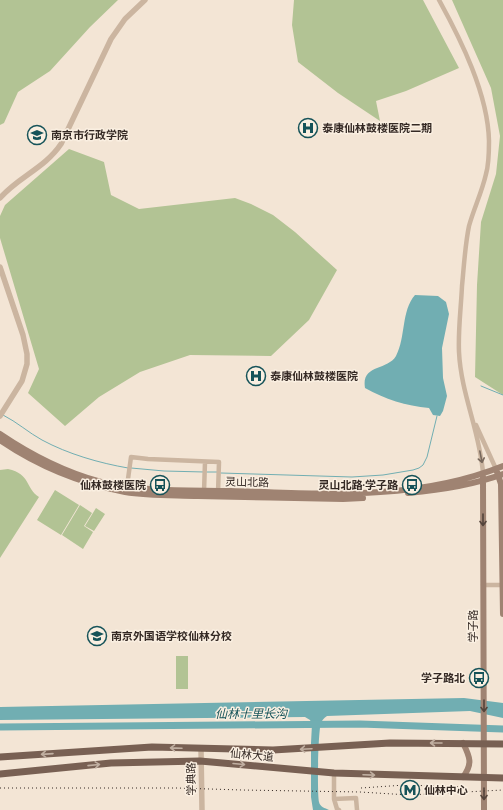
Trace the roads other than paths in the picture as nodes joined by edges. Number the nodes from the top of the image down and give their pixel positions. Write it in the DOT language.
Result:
graph roads {
  1 [pos="145,0"];
  2 [pos="439,0"];
  3 [pos="0,198"];
  4 [pos="0,267"];
  5 [pos="472,414"];
  6 [pos="0,416"];
  7 [pos="0,434"];
  8 [pos="0,440"];
  9 [pos="205,462"];
  10 [pos="503,466"];
  11 [pos="496,469"];
  12 [pos="483,473"];
  13 [pos="501,474"];
  14 [pos="483,481"];
  15 [pos="127,483"];
  16 [pos="204,493"];
  17 [pos="218,494"];
  18 [pos="483,585"];
  19 [pos="503,585"];
  20 [pos="503,614"];
  21 [pos="463,743"];
  22 [pos="484,744"];
  23 [pos="503,744"];
  24 [pos="152,747"];
  25 [pos="201,748"];
  26 [pos="0,757"];
  27 [pos="157,761"];
  28 [pos="200,761"];
  29 [pos="334,773"];
  30 [pos="0,774"];
  31 [pos="463,777"];
  32 [pos="484,778"];
  33 [pos="503,778"];
  34 [pos="334,799"];
  35 [pos="202,810"];
  36 [pos="339,810"];
  37 [pos="357,810"];
  38 [pos="484,810"];
  1 -- 3 [label="street"];
  2 -- 5 [label="street"];
  4 -- 6 [label="street"];
  5 -- 11 [label="street"];
  5 -- 12 [label="street, one-way"];
  7 -- 15 [label="main road, 灵山北路"];
  8 -- 16 [label="main road, 灵山北路"];
  9 -- 15 [label="street"];
  9 -- 16 [label="street"];
  9 -- 17 [label="street"];
  10 -- 11 [label="main road, 灵山北路"];
  11 -- 12 [label="main road, 灵山北路"];
  11 -- 13 [label="main road"];
  12 -- 14 [label="main road, 学子路"];
  12 -- 17 [label="main road, 灵山北路"];
  13 -- 14 [label="main road, 灵山北路"];
  13 -- 19 [label="main road"];
  14 -- 17 [label="main road, 灵山北路"];
  14 -- 18 [label="main road, 学子路, one-way"];
  15 -- 16 [label="main road, 灵山北路"];
  16 -- 17 [label="main road, 灵山北路"];
  18 -- 19 [label="street"];
  18 -- 22 [label="main road, 学子路, one-way"];
  19 -- 20 [label="main road"];
  21 -- 22 [label="main road, 仙林大道"];
  21 -- 25 [label="main road, 仙林大道, one-way"];
  21 -- 31 [label="main road"];
  22 -- 23 [label="main road, 仙林大道"];
  22 -- 32 [label="main road, 学子路"];
  25 -- 24 [label="main road, 仙林大道, one-way"];
  24 -- 26 [label="main road, 仙林大道, one-way"];
  24 -- 27 [label="main road"];
  25 -- 28 [label="street, 学典路"];
  27 -- 28 [label="main road, 仙林大道"];
  30 -- 27 [label="main road, 仙林大道, one-way"];
  28 -- 29 [label="main road, 仙林大道, one-way"];
  28 -- 35 [label="street, 学典路"];
  29 -- 31 [label="main road, 仙林大道, one-way"];
  29 -- 34 [label="street"];
  31 -- 32 [label="main road, 仙林大道"];
  32 -- 33 [label="main road, 仙林大道"];
  32 -- 38 [label="main road, 学子路, one-way"];
  34 -- 36 [label="street"];
  34 -- 37 [label="street"];
}
